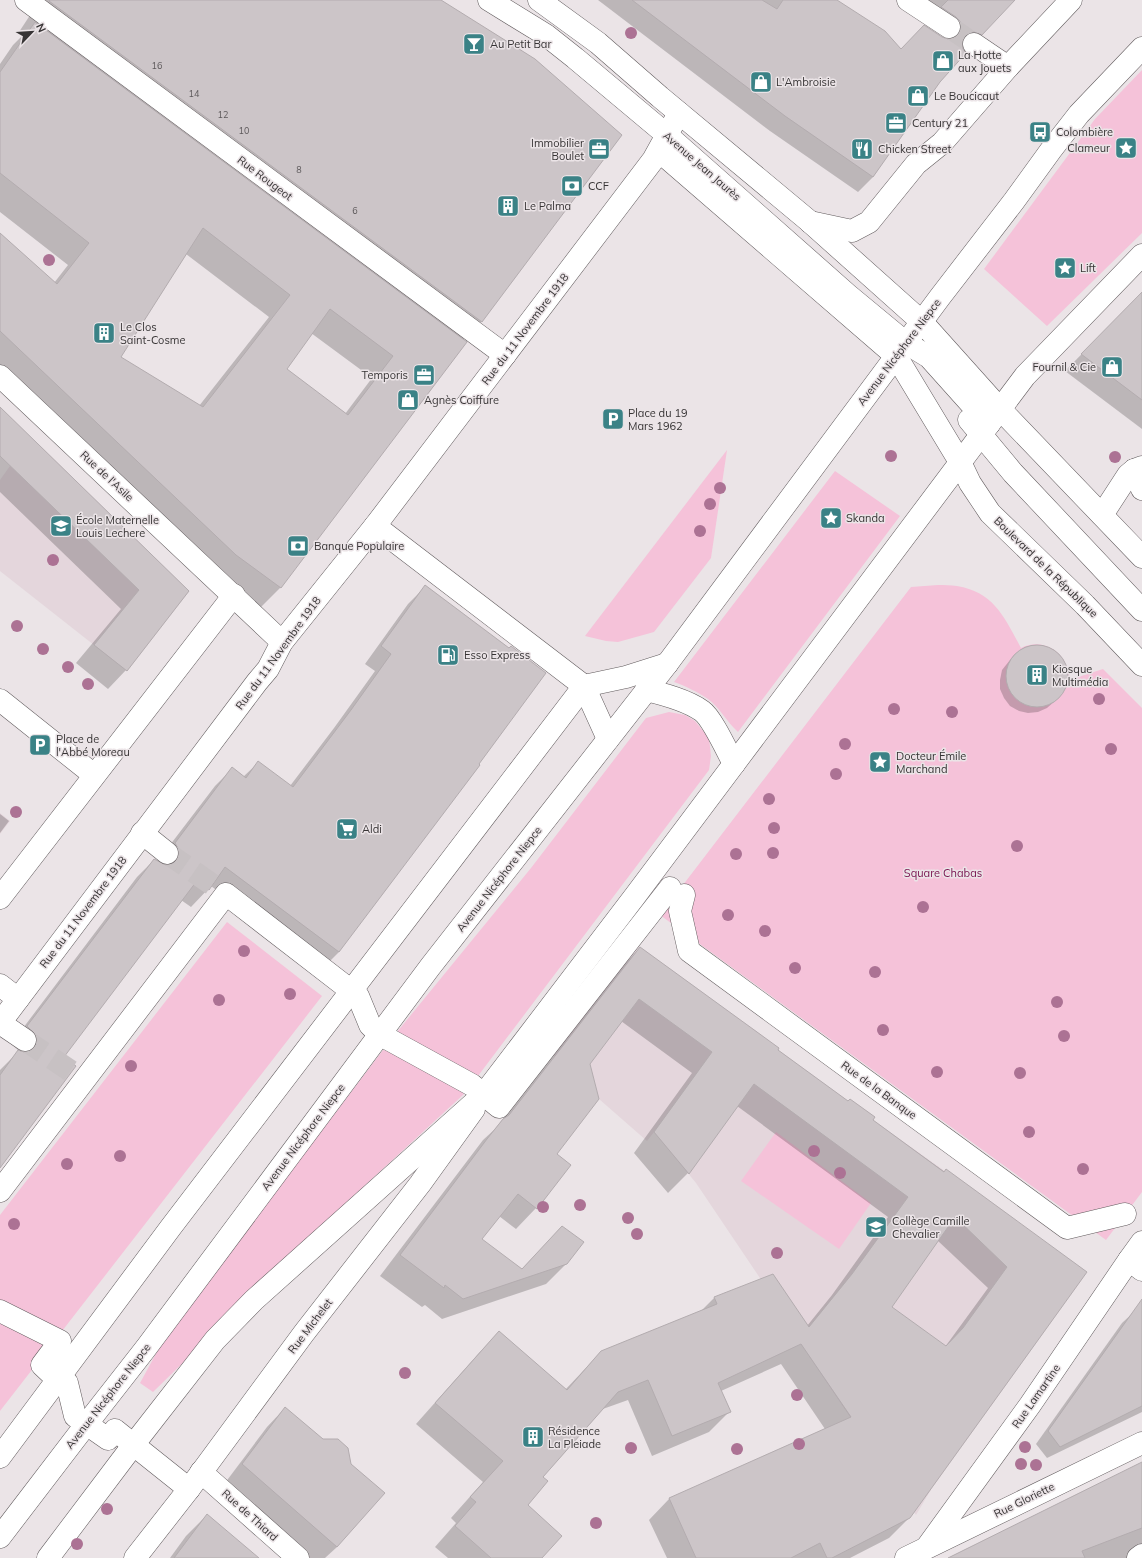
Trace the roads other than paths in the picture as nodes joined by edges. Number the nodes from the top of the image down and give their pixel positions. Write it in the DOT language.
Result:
graph roads {
  1 [pos="26,0"];
  2 [pos="489,0"];
  3 [pos="539,0"];
  4 [pos="908,0"];
  5 [pos="1061,3"];
  6 [pos="949,27"];
  7 [pos="974,44"];
  8 [pos="1142,48"];
  9 [pos="1008,67"];
  10 [pos="679,113"];
  11 [pos="663,143"];
  12 [pos="809,221"];
  13 [pos="1142,255"];
  14 [pos="922,322"];
  15 [pos="901,350"];
  16 [pos="505,355"];
  17 [pos="0,376"];
  18 [pos="990,422"];
  19 [pos="960,462"];
  20 [pos="1139,473"];
  21 [pos="1102,515"];
  22 [pos="375,526"];
  23 [pos="1142,557"];
  24 [pos="234,595"];
  25 [pos="1142,610"];
  26 [pos="282,642"];
  27 [pos="667,664"];
  28 [pos="1142,665"];
  29 [pos="584,686"];
  30 [pos="646,690"];
  31 [pos="0,700"];
  32 [pos="608,739"];
  33 [pos="734,764"];
  34 [pos="94,775"];
  35 [pos="142,834"];
  36 [pos="167,853"];
  37 [pos="0,898"];
  38 [pos="0,985"];
  39 [pos="352,991"];
  40 [pos="18,999"];
  41 [pos="0,1023"];
  42 [pos="379,1034"];
  43 [pos="25,1040"];
  44 [pos="484,1094"];
  45 [pos="0,1191"];
  46 [pos="1125,1214"];
  47 [pos="1142,1242"];
  48 [pos="1136,1265"];
  49 [pos="0,1311"];
  50 [pos="58,1380"];
  51 [pos="87,1424"];
  52 [pos="1142,1443"];
  53 [pos="134,1444"];
  54 [pos="0,1457"];
  55 [pos="195,1480"];
  56 [pos="0,1538"];
  57 [pos="927,1547"];
  58 [pos="1142,1555"];
  59 [pos="48,1558"];
  60 [pos="134,1558"];
  61 [pos="298,1558"];
  62 [pos="906,1558"];
  63 [pos="1138,1558"];
  1 -- 16 [label="street, Rue Rougeot"];
  2 -- 11 [label="street, Avenue Jean Jaurès"];
  3 -- 10 [label="street"];
  4 -- 6 [label="street"];
  5 -- 9 [label="street"];
  7 -- 9 [label="street"];
  8 -- 14 [label="street, Avenue Nicéphore Niepce"];
  9 -- 12 [label="street"];
  10 -- 11 [label="street, Rue du 11 Novembre 1918"];
  10 -- 12 [label="street"];
  11 -- 15 [label="street, Avenue Jean Jaurès"];
  11 -- 16 [label="street, Rue du 11 Novembre 1918"];
  12 -- 14 [label="street"];
  13 -- 18 [label="street"];
  14 -- 15 [label="street, Avenue Nicéphore Niepce"];
  14 -- 18 [label="street"];
  15 -- 18 [label="street"];
  15 -- 19 [label="street, Boulevard de la République"];
  15 -- 27 [label="street, Avenue Nicéphore Niepce"];
  16 -- 22 [label="street, Rue du 11 Novembre 1918"];
  17 -- 24 [label="street, Rue de l'Asile"];
  18 -- 19 [label="street"];
  18 -- 21 [label="street"];
  18 -- 25 [label="street"];
  19 -- 28 [label="street, Boulevard de la République"];
  19 -- 33 [label="street"];
  20 -- 21 [label="street"];
  21 -- 23 [label="street"];
  22 -- 26 [label="street, Rue du 11 Novembre 1918"];
  22 -- 29 [label="street"];
  24 -- 26 [label="street, Rue de l'Asile"];
  24 -- 34 [label="street"];
  26 -- 35 [label="street, Rue du 11 Novembre 1918"];
  27 -- 29 [label="street"];
  27 -- 30 [label="street, Avenue Nicéphore Niepce"];
  29 -- 32 [label="street"];
  29 -- 39 [label="street"];
  30 -- 32 [label="street, Avenue Nicéphore Niepce"];
  30 -- 33 [label="street"];
  31 -- 34 [label="street"];
  32 -- 42 [label="street, Avenue Nicéphore Niepce"];
  33 -- 44 [label="street"];
  34 -- 37 [label="street"];
  35 -- 36 [label="street"];
  35 -- 40 [label="street, Rue du 11 Novembre 1918"];
  38 -- 40 [label="street"];
  39 -- 42 [label="street"];
  39 -- 45 [label="street"];
  39 -- 50 [label="street"];
  40 -- 41 [label="street, Rue du 11 Novembre 1918"];
  41 -- 43 [label="street"];
  42 -- 44 [label="street"];
  42 -- 51 [label="street, Avenue Nicéphore Niepce"];
  44 -- 46 [label="street, Rue de la Banque"];
  44 -- 53 [label="street"];
  44 -- 55 [label="street, Rue Michelet"];
  47 -- 48 [label="street, Rue Lamartine"];
  48 -- 57 [label="street, Rue Lamartine"];
  49 -- 50 [label="street"];
  50 -- 51 [label="street"];
  50 -- 54 [label="street"];
  51 -- 53 [label="street, Rue de Thiard"];
  51 -- 56 [label="street, Avenue Nicéphore Niepce"];
  52 -- 57 [label="street, Rue Gloriette"];
  53 -- 55 [label="street, Rue de Thiard"];
  53 -- 59 [label="street"];
  55 -- 60 [label="street, Rue Michelet"];
  55 -- 61 [label="street, Rue de Thiard"];
  57 -- 62 [label="street, Rue Gloriette"];
  58 -- 63 [label="street"];
}
